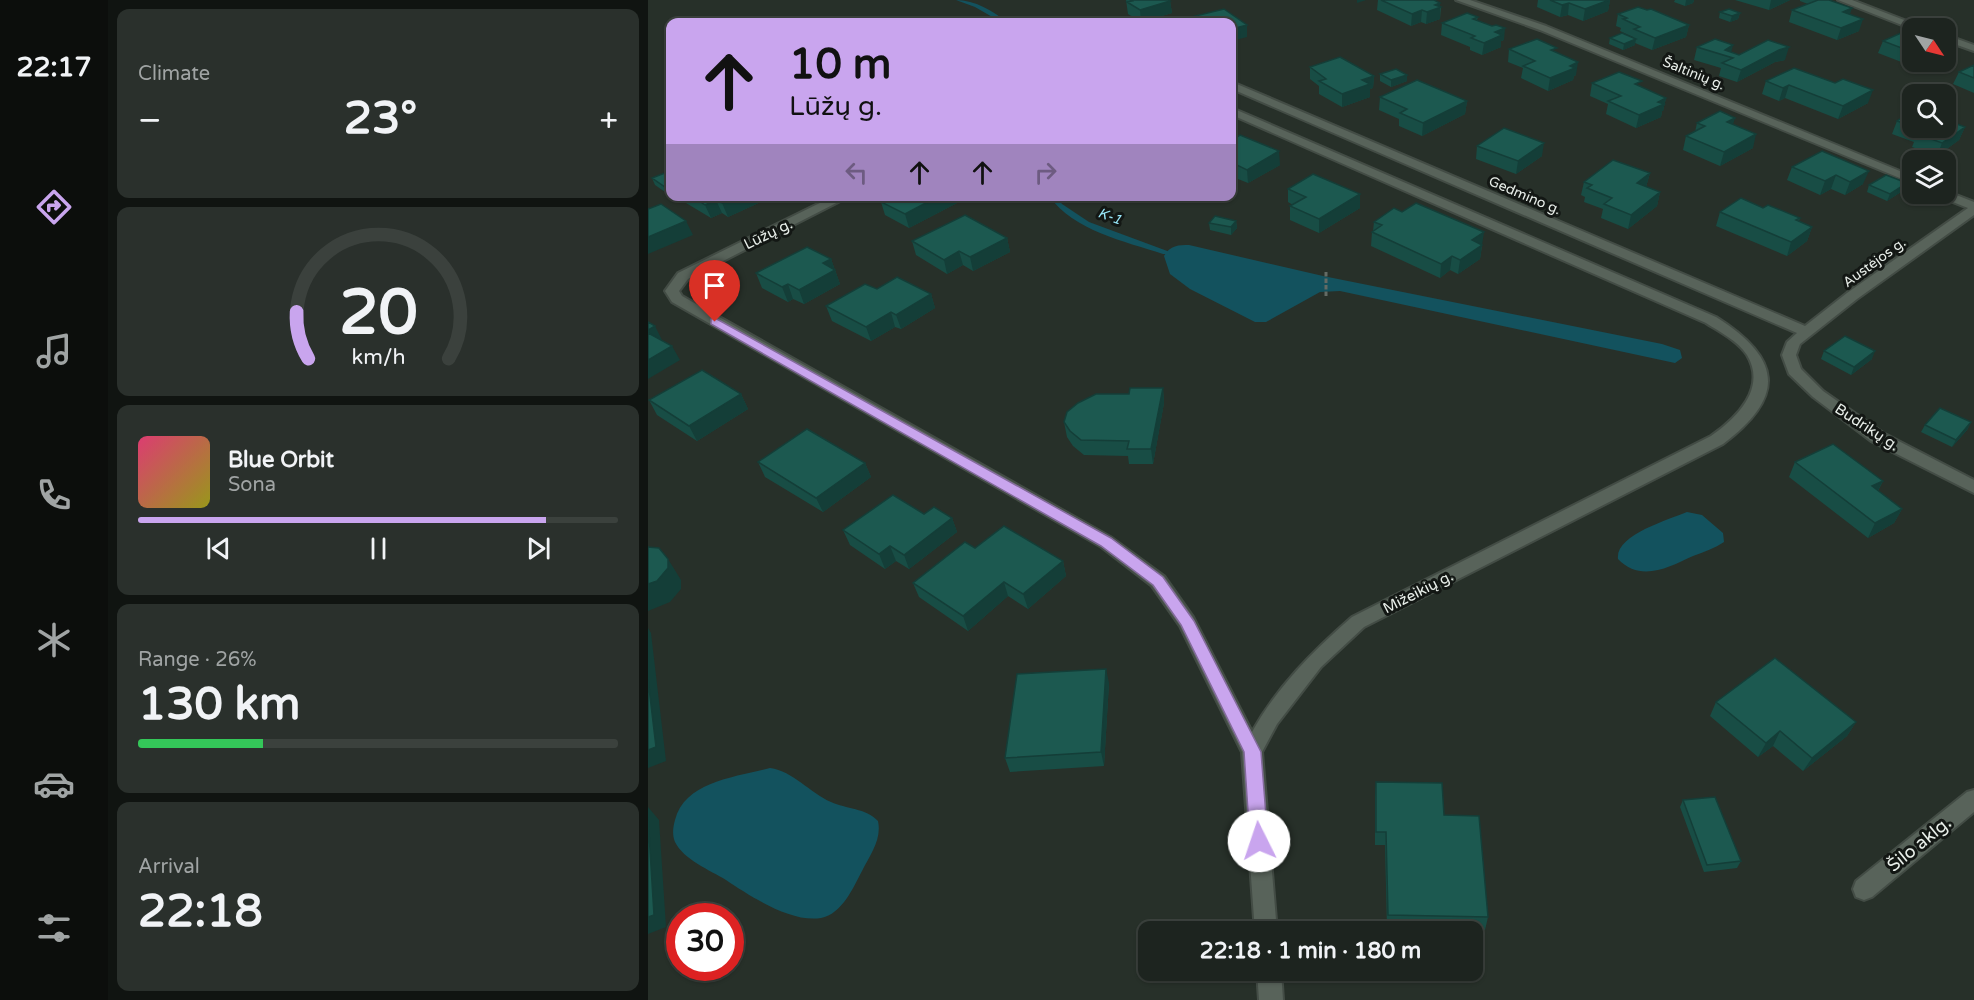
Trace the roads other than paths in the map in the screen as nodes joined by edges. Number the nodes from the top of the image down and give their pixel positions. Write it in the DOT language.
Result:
graph roads {
  1 [pos="1461,0"];
  2 [pos="1843,0"];
  3 [pos="1902,21"];
  4 [pos="1956,42"];
  5 [pos="1974,48"];
  6 [pos="1236,87"];
  7 [pos="1236,113"];
  8 [pos="1902,176"];
  9 [pos="1956,200"];
  10 [pos="834,201"];
  11 [pos="1974,208"];
  12 [pos="1807,332"];
  13 [pos="1794,342"];
  14 [pos="1974,487"];
  15 [pos="1252,752"];
  16 [pos="1974,799"];
  17 [pos="1864,889"];
  18 [pos="1265,921"];
  19 [pos="1270,981"];
  20 [pos="1271,1000"];
  1 -- 8 [label="street, Šaltinių g."];
  2 -- 3 [label="street"];
  4 -- 5 [label="street"];
  6 -- 12 [label="street, Gedmino g."];
  7 -- 15 [label="street, Mižeikių g."];
  9 -- 11 [label="street"];
  10 -- 15 [label="street, Lūžų g."];
  11 -- 12 [label="street, Austėjos g."];
  12 -- 13 [label="street, Austėjos g."];
  13 -- 14 [label="street, Budrikų g."];
  15 -- 18 [label="street"];
  16 -- 17 [label="street, Šilo aklg."];
  19 -- 20 [label="street"];
}
